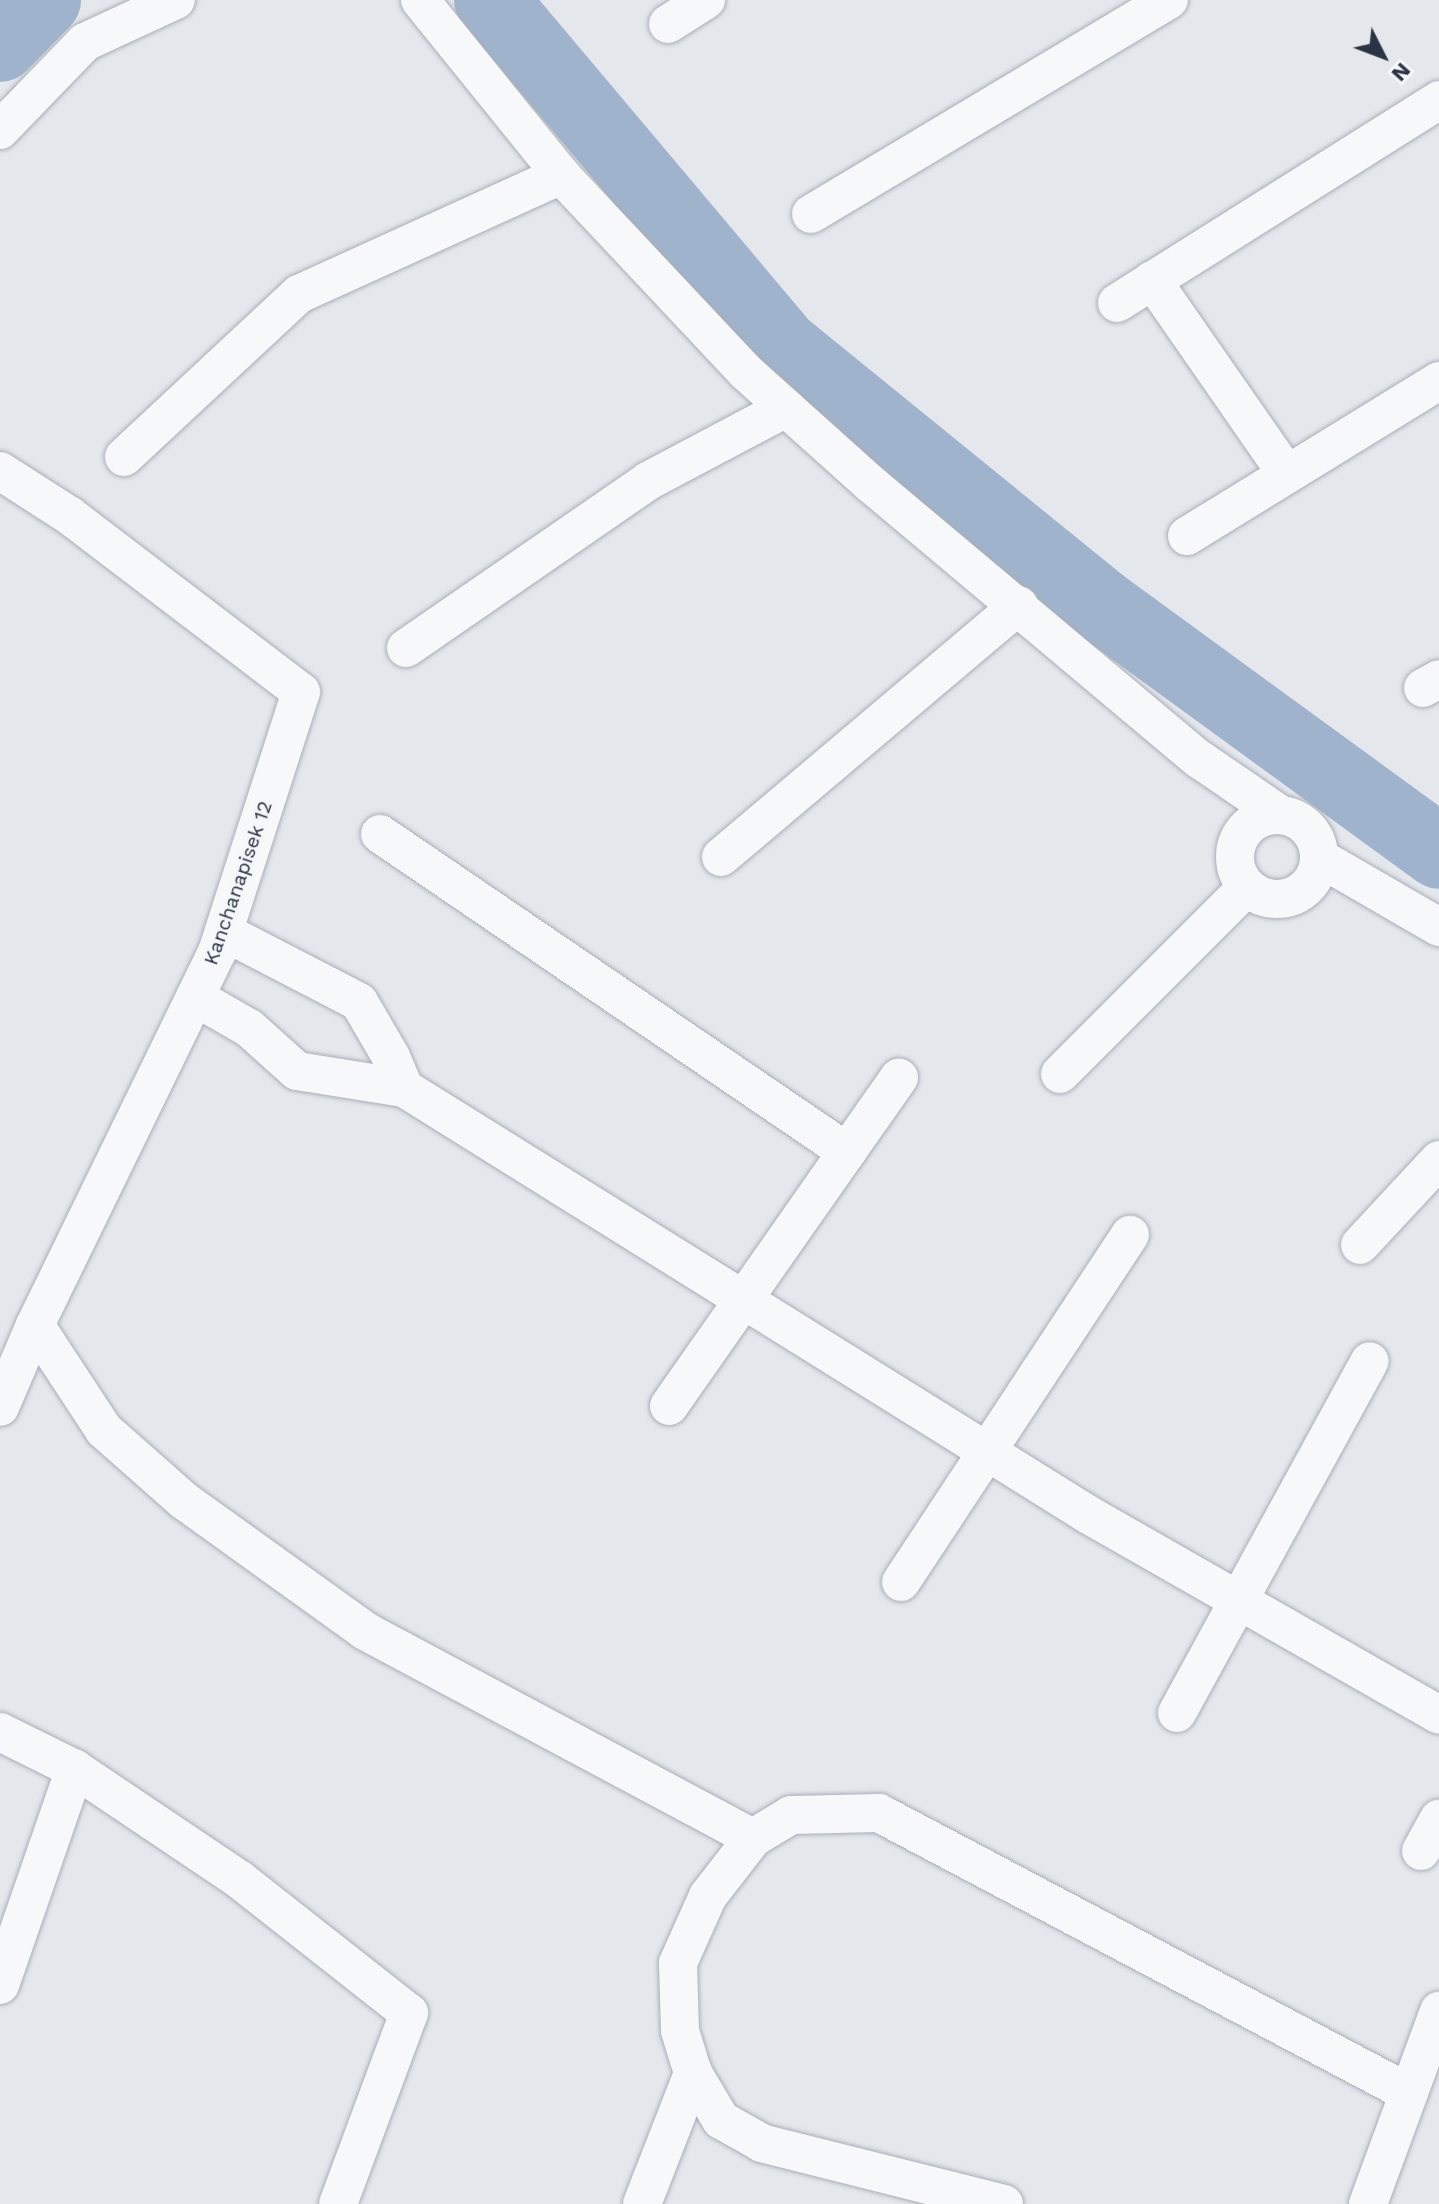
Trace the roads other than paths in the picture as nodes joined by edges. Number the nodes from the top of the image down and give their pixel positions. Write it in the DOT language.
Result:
graph roads {
  1 [pos="176,0"];
  2 [pos="420,0"];
  3 [pos="706,0"];
  4 [pos="1169,0"];
  5 [pos="668,24"];
  6 [pos="1439,100"];
  7 [pos="0,130"];
  8 [pos="561,175"];
  9 [pos="811,214"];
  10 [pos="1152,280"];
  11 [pos="1117,303"];
  12 [pos="1439,381"];
  13 [pos="786,408"];
  14 [pos="124,457"];
  15 [pos="0,471"];
  16 [pos="1287,474"];
  17 [pos="1187,536"];
  18 [pos="1019,605"];
  19 [pos="406,648"];
  20 [pos="1278,813"];
  21 [pos="380,834"];
  22 [pos="721,857"];
  23 [pos="1320,858"];
  24 [pos="1246,888"];
  25 [pos="1439,927"];
  26 [pos="224,932"];
  27 [pos="195,997"];
  28 [pos="1060,1074"];
  29 [pos="899,1078"];
  30 [pos="404,1088"];
  31 [pos="847,1152"];
  32 [pos="1439,1160"];
  33 [pos="1130,1235"];
  34 [pos="1360,1245"];
  35 [pos="744,1300"];
  36 [pos="35,1325"];
  37 [pos="1370,1361"];
  38 [pos="669,1406"];
  39 [pos="0,1407"];
  40 [pos="987,1452"];
  41 [pos="901,1582"];
  42 [pos="1239,1601"];
  43 [pos="1177,1713"];
  44 [pos="1439,1715"];
  45 [pos="0,1732"];
  46 [pos="75,1769"];
  47 [pos="753,1838"];
  48 [pos="0,1985"];
  49 [pos="1439,2011"];
  50 [pos="693,2073"];
  51 [pos="1409,2093"];
  52 [pos="949,2197"];
  53 [pos="338,2204"];
  54 [pos="642,2204"];
  55 [pos="1004,2204"];
  56 [pos="1368,2204"];
  1 -- 7 [label="street"];
  2 -- 8 [label="street"];
  3 -- 5 [label="street"];
  4 -- 9 [label="street"];
  6 -- 10 [label="street"];
  8 -- 13 [label="street"];
  8 -- 14 [label="street"];
  10 -- 11 [label="street"];
  10 -- 16 [label="street"];
  12 -- 16 [label="street"];
  13 -- 18 [label="street"];
  13 -- 19 [label="street"];
  15 -- 26 [label="street, Kanchanapisek 12"];
  16 -- 17 [label="street"];
  18 -- 20 [label="street"];
  18 -- 22 [label="street"];
  20 -- 23 [label="street"];
  20 -- 24 [label="street"];
  21 -- 31 [label="street"];
  23 -- 24 [label="street"];
  23 -- 25 [label="street"];
  24 -- 28 [label="street"];
  26 -- 27 [label="street, Kanchanapisek 12"];
  26 -- 30 [label="street"];
  27 -- 30 [label="street"];
  27 -- 36 [label="street, Kanchanapisek 12"];
  29 -- 31 [label="street"];
  30 -- 35 [label="street"];
  31 -- 35 [label="street"];
  32 -- 34 [label="street"];
  33 -- 40 [label="street"];
  35 -- 38 [label="street"];
  35 -- 40 [label="street"];
  36 -- 39 [label="street, Kanchanapisek 12"];
  36 -- 47 [label="street"];
  37 -- 42 [label="street"];
  40 -- 41 [label="street"];
  40 -- 42 [label="street"];
  42 -- 43 [label="street"];
  42 -- 44 [label="street"];
  45 -- 46 [label="street"];
  46 -- 48 [label="street"];
  46 -- 53 [label="street"];
  47 -- 50 [label="street"];
  47 -- 51 [label="street"];
  49 -- 51 [label="street"];
  50 -- 52 [label="street"];
  50 -- 54 [label="street"];
  51 -- 56 [label="street"];
  52 -- 55 [label="street"];
}
